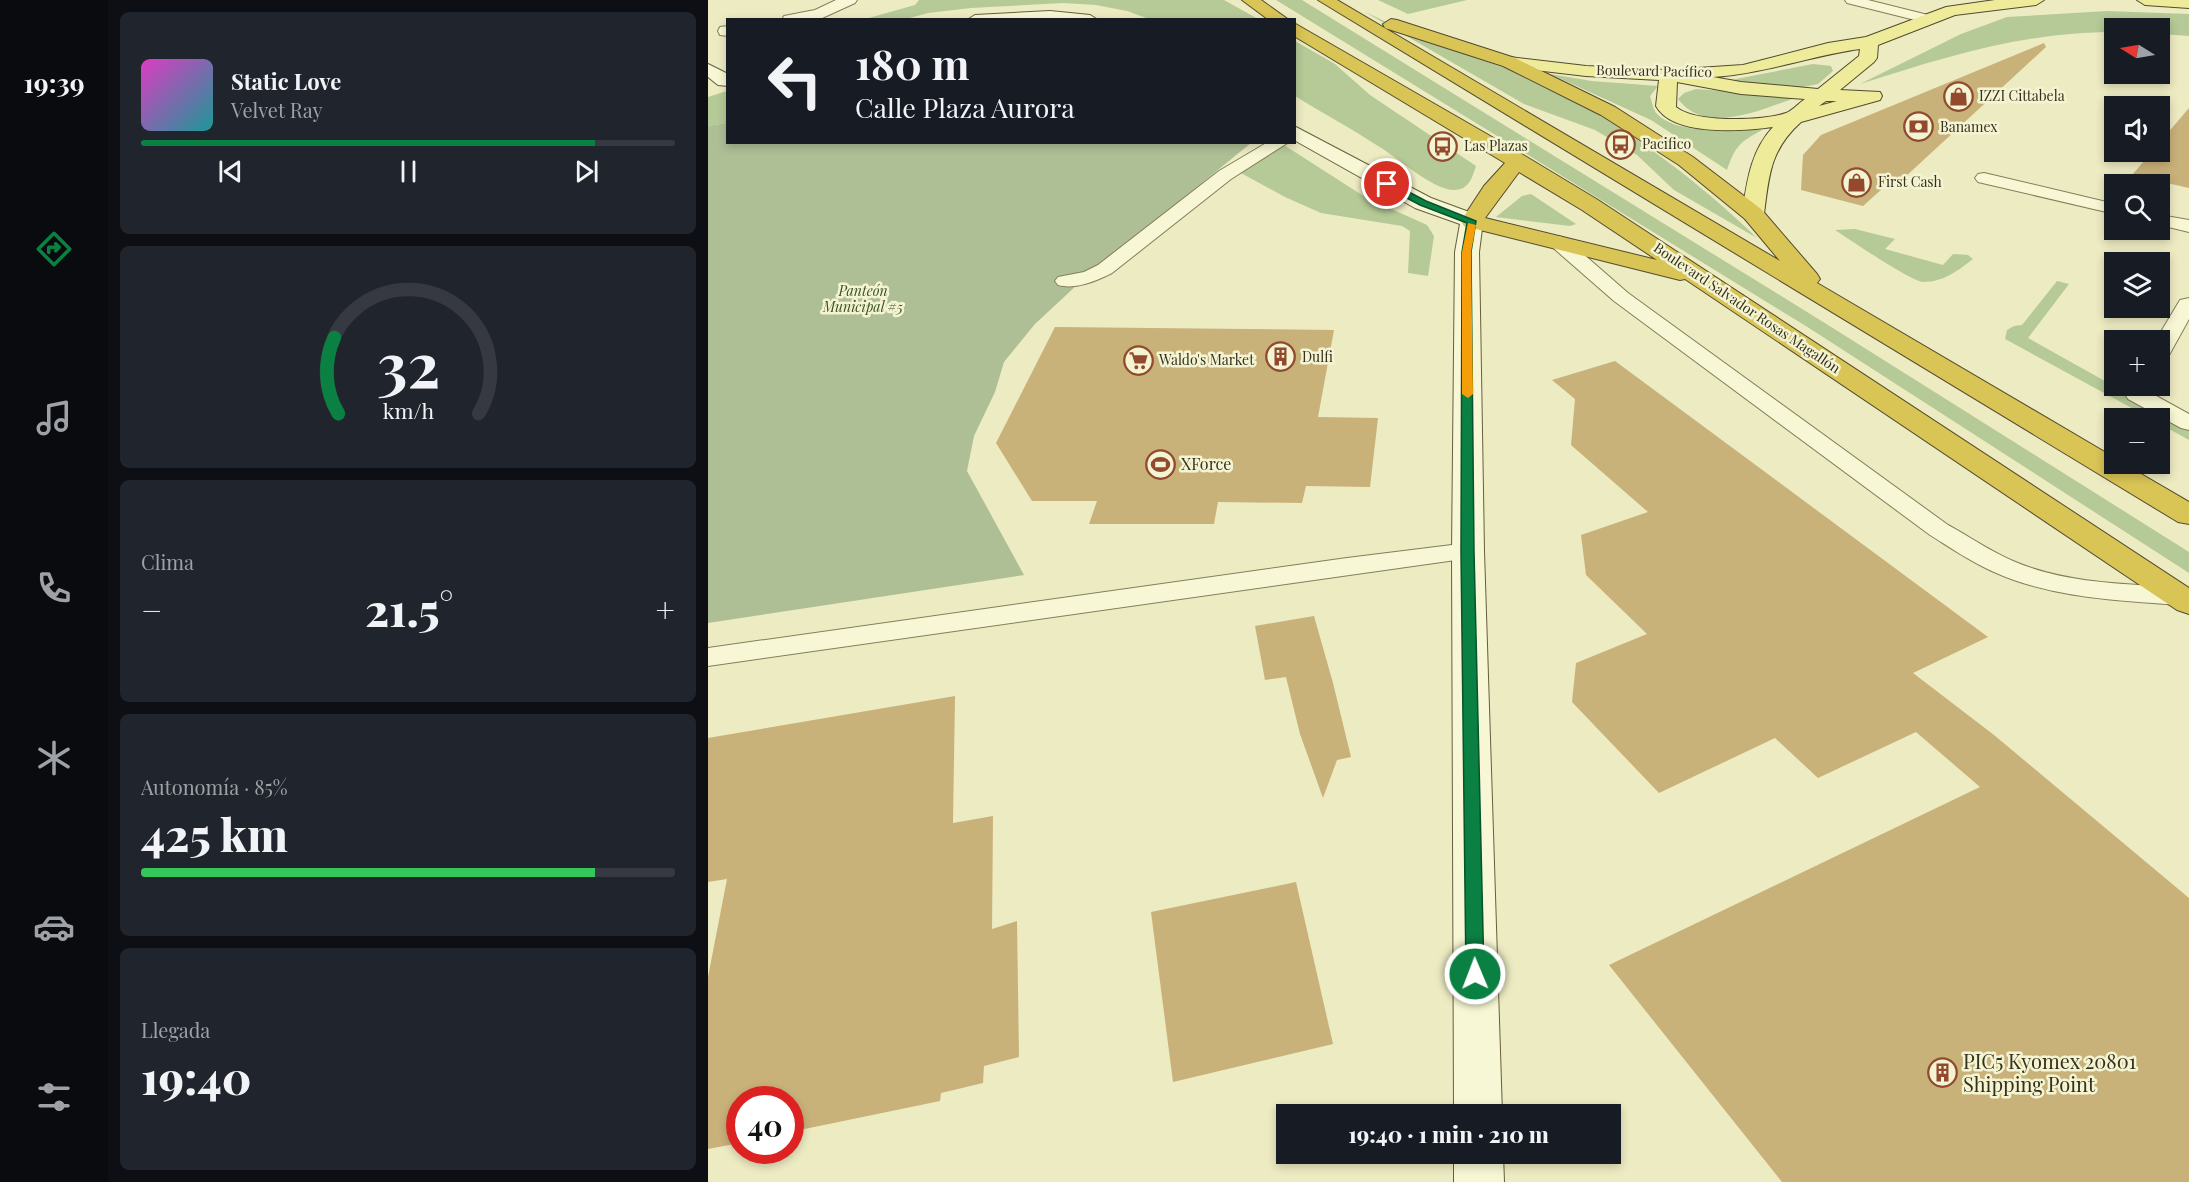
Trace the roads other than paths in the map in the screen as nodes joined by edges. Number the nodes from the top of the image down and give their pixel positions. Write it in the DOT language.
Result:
graph roads {
  1 [pos="849,0"];
  2 [pos="1250,0"];
  3 [pos="1852,0"];
  4 [pos="2036,0"];
  5 [pos="2145,0"];
  6 [pos="1332,3"];
  7 [pos="2189,3"];
  8 [pos="800,18"];
  9 [pos="1012,18"];
  10 [pos="1070,18"];
  11 [pos="1278,18"];
  12 [pos="1927,19"];
  13 [pos="1296,29"];
  14 [pos="1869,42"];
  15 [pos="1509,62"];
  16 [pos="708,69"];
  17 [pos="1668,75"];
  18 [pos="720,82"];
  19 [pos="1824,95"];
  20 [pos="1792,120"];
  21 [pos="1296,137"];
  22 [pos="1277,144"];
  23 [pos="1518,160"];
  24 [pos="1984,178"];
  25 [pos="2104,206"];
  26 [pos="1753,214"];
  27 [pos="1472,221"];
  28 [pos="2170,222"];
  29 [pos="2189,226"];
  30 [pos="1558,242"];
  31 [pos="1065,280"];
  32 [pos="1706,280"];
  33 [pos="1824,298"];
  34 [pos="2187,304"];
  35 [pos="2170,334"];
  36 [pos="2140,396"];
  37 [pos="2189,423"];
  38 [pos="2189,515"];
  39 [pos="1468,551"];
  40 [pos="2184,599"];
  41 [pos="708,657"];
  42 [pos="1478,1104"];
  43 [pos="1479,1164"];
  44 [pos="1479,1182"];
  1 -- 8 [label="street"];
  2 -- 11 [label="highway"];
  3 -- 12 [label="lane"];
  4 -- 12 [label="main road, Boulevard Pacífico"];
  5 -- 7 [label="main road"];
  6 -- 15 [label="highway"];
  6 -- 33 [label="highway"];
  9 -- 10 [label="street"];
  12 -- 14 [label="main road, Boulevard Pacífico"];
  13 -- 23 [label="highway, Boulevard Salvador Rosas Magallón"];
  14 -- 17 [label="main road, Boulevard Pacífico"];
  14 -- 19 [label="main road"];
  15 -- 17 [label="main road, Boulevard Pacífico"];
  15 -- 26 [label="highway"];
  16 -- 18 [label="street"];
  17 -- 19 [label="main road"];
  17 -- 20 [label="main road"];
  19 -- 20 [label="main road"];
  19 -- 20 [label="main road"];
  20 -- 26 [label="main road"];
  21 -- 27 [label="street"];
  22 -- 31 [label="lane"];
  23 -- 27 [label="highway"];
  23 -- 32 [label="highway, Boulevard Salvador Rosas Magallón"];
  24 -- 25 [label="lane"];
  26 -- 33 [label="highway"];
  27 -- 30 [label="highway"];
  27 -- 39 [label="street"];
  28 -- 29 [label="lane"];
  30 -- 32 [label="highway"];
  30 -- 40 [label="lane"];
  32 -- 40 [label="highway, Boulevard Salvador Rosas Magallón"];
  33 -- 38 [label="highway"];
  34 -- 35 [label="lane"];
  36 -- 37 [label="lane"];
  39 -- 41 [label="lane"];
  39 -- 42 [label="street"];
  43 -- 44 [label="street"];
}
